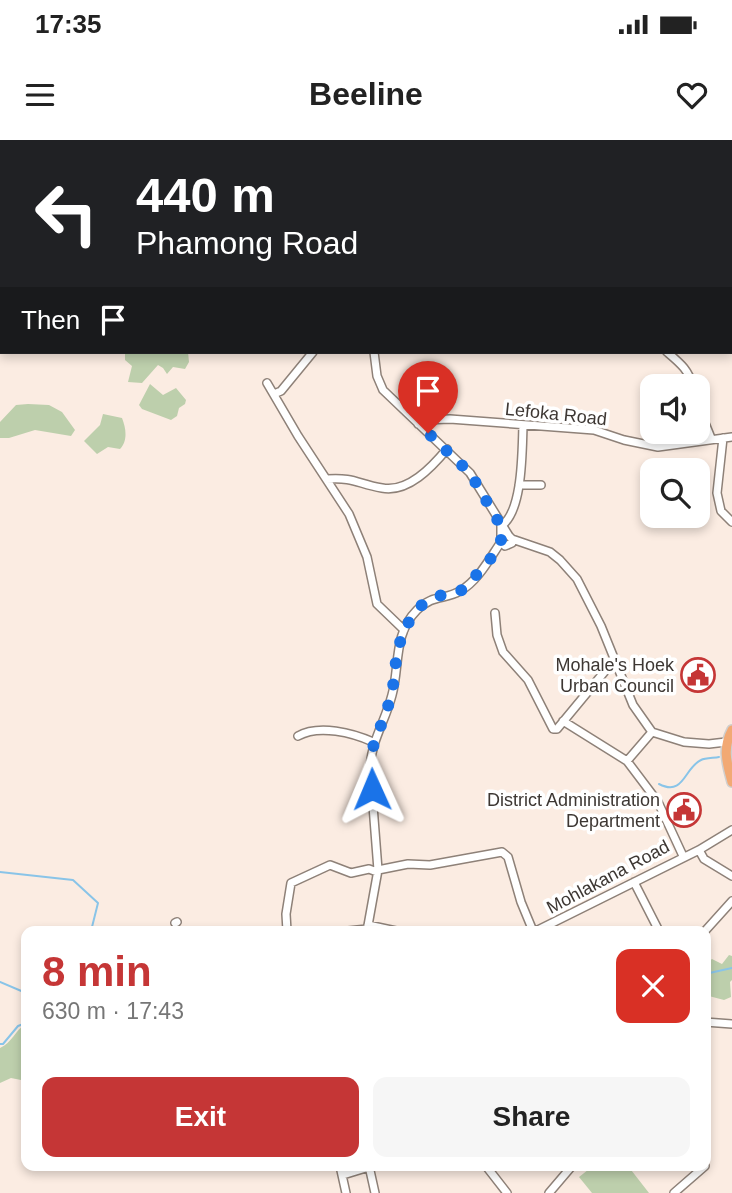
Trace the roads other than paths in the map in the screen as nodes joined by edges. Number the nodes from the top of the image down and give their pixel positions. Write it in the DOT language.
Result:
graph roads {
  1 [pos="311,354"];
  2 [pos="374,354"];
  3 [pos="670,354"];
  4 [pos="690,374"];
  5 [pos="267,383"];
  6 [pos="274,394"];
  7 [pos="418,424"];
  8 [pos="523,426"];
  9 [pos="710,438"];
  10 [pos="723,438"];
  11 [pos="732,438"];
  12 [pos="640,443"];
  13 [pos="644,444"];
  14 [pos="684,444"];
  15 [pos="447,449"];
  16 [pos="327,480"];
  17 [pos="519,485"];
  18 [pos="541,485"];
  19 [pos="732,522"];
  20 [pos="501,526"];
  21 [pos="507,541"];
  22 [pos="495,613"];
  23 [pos="404,630"];
  24 [pos="615,659"];
  25 [pos="563,721"];
  26 [pos="732,730"];
  27 [pos="652,732"];
  28 [pos="298,736"];
  29 [pos="373,742"];
  30 [pos="726,742"];
  31 [pos="628,761"];
  32 [pos="732,782"];
  33 [pos="732,831"];
  34 [pos="699,850"];
  35 [pos="683,856"];
  36 [pos="377,871"];
  37 [pos="732,876"];
  38 [pos="634,882"];
  39 [pos="732,901"];
  40 [pos="287,926"];
  41 [pos="368,926"];
  42 [pos="532,926"];
  43 [pos="544,926"];
  44 [pos="656,926"];
  45 [pos="710,926"];
  46 [pos="711,1023"];
  47 [pos="732,1024"];
  48 [pos="342,1171"];
  49 [pos="355,1171"];
  50 [pos="370,1171"];
  51 [pos="489,1171"];
  52 [pos="568,1171"];
  53 [pos="698,1171"];
  54 [pos="343,1175"];
  55 [pos="346,1193"];
  56 [pos="375,1193"];
  57 [pos="508,1193"];
  58 [pos="549,1193"];
  59 [pos="674,1193"];
  1 -- 6 [label="street"];
  2 -- 7 [label="street"];
  3 -- 4 [label="street"];
  5 -- 6 [label="street"];
  6 -- 16 [label="street"];
  7 -- 8 [label="street, Lefoka Road"];
  7 -- 15 [label="street"];
  8 -- 12 [label="street, Lefoka Road"];
  8 -- 17 [label="street"];
  9 -- 10 [label="street, Lefoka Road"];
  10 -- 11 [label="street, Lefoka Road"];
  10 -- 19 [label="street"];
  13 -- 14 [label="street, Lefoka Road"];
  15 -- 16 [label="street"];
  15 -- 20 [label="street"];
  16 -- 23 [label="street"];
  17 -- 18 [label="street"];
  17 -- 20 [label="street"];
  20 -- 21 [label="street"];
  21 -- 23 [label="street"];
  21 -- 24 [label="street"];
  22 -- 25 [label="street"];
  23 -- 29 [label="street"];
  24 -- 25 [label="street"];
  24 -- 27 [label="street"];
  25 -- 31 [label="street"];
  26 -- 30 [label="main road"];
  27 -- 30 [label="street"];
  27 -- 31 [label="street"];
  28 -- 29 [label="street"];
  29 -- 36 [label="street"];
  30 -- 32 [label="main road"];
  31 -- 35 [label="street"];
  33 -- 34 [label="street, Mohlakana Road"];
  34 -- 35 [label="street, Mohlakana Road"];
  34 -- 37 [label="street"];
  35 -- 38 [label="street, Mohlakana Road"];
  36 -- 40 [label="street"];
  36 -- 41 [label="street"];
  36 -- 42 [label="street"];
  38 -- 43 [label="street, Mohlakana Road"];
  38 -- 44 [label="street"];
  39 -- 45 [label="street"];
  46 -- 47 [label="street"];
  48 -- 54 [label="street"];
  49 -- 54 [label="street"];
  50 -- 56 [label="street"];
  51 -- 57 [label="street"];
  52 -- 58 [label="street"];
  53 -- 59 [label="street"];
  54 -- 55 [label="street"];
}
